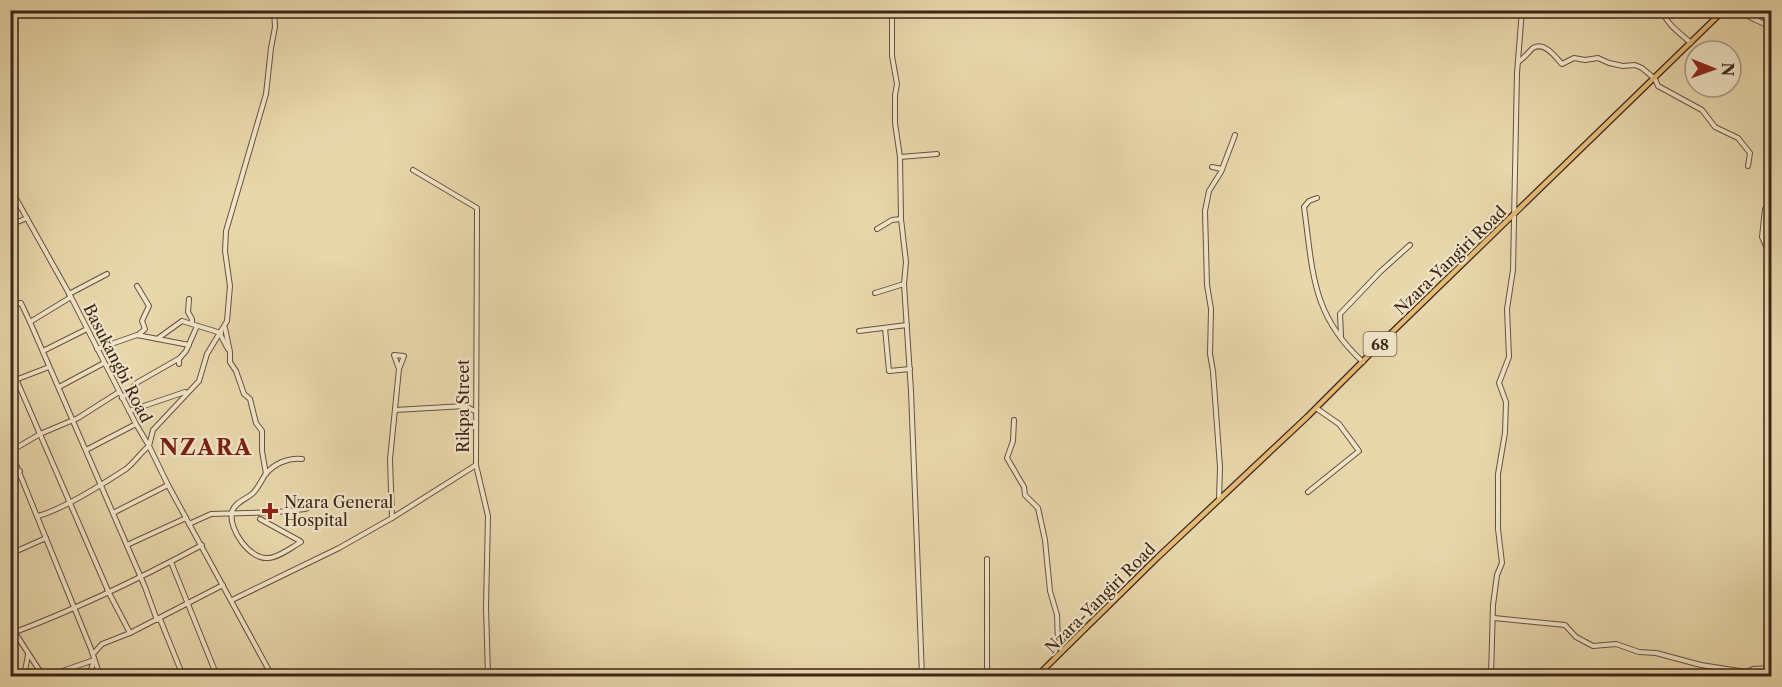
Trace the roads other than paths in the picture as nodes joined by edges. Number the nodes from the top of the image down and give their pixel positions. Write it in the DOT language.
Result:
graph roads {
  1 [pos="274,10"];
  2 [pos="892,10"];
  3 [pos="1522,10"];
  4 [pos="1662,10"];
  5 [pos="1740,10"];
  6 [pos="1723,11"];
  7 [pos="1772,27"];
  8 [pos="1687,39"];
  9 [pos="1695,39"];
  10 [pos="1683,51"];
  11 [pos="1518,62"];
  12 [pos="1654,79"];
  13 [pos="1235,135"];
  14 [pos="937,154"];
  15 [pos="900,157"];
  16 [pos="1748,166"];
  17 [pos="1212,167"];
  18 [pos="1222,169"];
  19 [pos="413,170"];
  20 [pos="10,188"];
  21 [pos="1317,198"];
  22 [pos="1765,210"];
  23 [pos="1515,215"];
  24 [pos="27,218"];
  25 [pos="901,219"];
  26 [pos="10,225"];
  27 [pos="878,229"];
  28 [pos="1763,233"];
  29 [pos="1772,234"];
  30 [pos="1772,243"];
  31 [pos="1410,245"];
  32 [pos="107,274"];
  33 [pos="904,284"];
  34 [pos="137,286"];
  35 [pos="875,293"];
  36 [pos="70,296"];
  37 [pos="189,299"];
  38 [pos="10,305"];
  39 [pos="30,322"];
  40 [pos="192,324"];
  41 [pos="907,325"];
  42 [pos="197,326"];
  43 [pos="225,327"];
  44 [pos="885,328"];
  45 [pos="87,329"];
  46 [pos="859,331"];
  47 [pos="220,333"];
  48 [pos="137,335"];
  49 [pos="1341,337"];
  50 [pos="156,339"];
  51 [pos="189,345"];
  52 [pos="97,349"];
  53 [pos="43,351"];
  54 [pos="230,352"];
  55 [pos="180,358"];
  56 [pos="1363,362"];
  57 [pos="104,363"];
  58 [pos="179,364"];
  59 [pos="10,365"];
  60 [pos="49,366"];
  61 [pos="399,369"];
  62 [pos="910,369"];
  63 [pos="16,380"];
  64 [pos="10,382"];
  65 [pos="59,387"];
  66 [pos="187,391"];
  67 [pos="119,392"];
  68 [pos="122,398"];
  69 [pos="1316,408"];
  70 [pos="395,410"];
  71 [pos="129,411"];
  72 [pos="475,411"];
  73 [pos="74,420"];
  74 [pos="1014,420"];
  75 [pos="135,424"];
  76 [pos="40,434"];
  77 [pos="149,446"];
  78 [pos="86,450"];
  79 [pos="11,451"];
  80 [pos="302,459"];
  81 [pos="476,465"];
  82 [pos="20,471"];
  83 [pos="266,474"];
  84 [pos="10,475"];
  85 [pos="100,484"];
  86 [pos="168,485"];
  87 [pos="1308,492"];
  88 [pos="1219,501"];
  89 [pos="69,502"];
  90 [pos="316,504"];
  91 [pos="232,512"];
  92 [pos="113,513"];
  93 [pos="38,516"];
  94 [pos="186,518"];
  95 [pos="392,518"];
  96 [pos="260,519"];
  97 [pos="189,524"];
  98 [pos="46,538"];
  99 [pos="127,545"];
  100 [pos="202,545"];
  101 [pos="10,548"];
  102 [pos="12,554"];
  103 [pos="987,559"];
  104 [pos="171,562"];
  105 [pos="141,578"];
  106 [pos="223,585"];
  107 [pos="109,593"];
  108 [pos="232,600"];
  109 [pos="187,603"];
  110 [pos="75,609"];
  111 [pos="1494,618"];
  112 [pos="158,619"];
  113 [pos="10,625"];
  114 [pos="12,633"];
  115 [pos="130,633"];
  116 [pos="1063,652"];
  117 [pos="28,656"];
  118 [pos="93,657"];
  119 [pos="1772,668"];
  120 [pos="24,676"];
  121 [pos="43,676"];
  122 [pos="48,676"];
  123 [pos="89,676"];
  124 [pos="100,676"];
  125 [pos="183,676"];
  126 [pos="217,676"];
  127 [pos="272,676"];
  128 [pos="488,676"];
  129 [pos="922,676"];
  130 [pos="987,676"];
  131 [pos="1037,676"];
  132 [pos="1491,676"];
  1 -- 43 [label="street"];
  2 -- 15 [label="street"];
  3 -- 11 [label="street"];
  4 -- 8 [label="street"];
  5 -- 7 [label="street"];
  6 -- 9 [label="main road, Nzara-Yangiri Road / 68"];
  10 -- 12 [label="main road, Nzara-Yangiri Road / 68"];
  11 -- 12 [label="street"];
  11 -- 23 [label="street"];
  12 -- 16 [label="street"];
  12 -- 23 [label="main road, Nzara-Yangiri Road / 68"];
  13 -- 18 [label="street"];
  14 -- 15 [label="street"];
  15 -- 25 [label="street"];
  17 -- 18 [label="street"];
  18 -- 88 [label="street"];
  19 -- 72 [label="street, Rikpa Street"];
  20 -- 24 [label="street, Basukangbi Road"];
  21 -- 49 [label="street"];
  22 -- 28 [label="street"];
  23 -- 56 [label="main road, Nzara-Yangiri Road / 68"];
  23 -- 111 [label="street"];
  24 -- 26 [label="street"];
  24 -- 36 [label="street, Basukangbi Road"];
  25 -- 27 [label="street"];
  25 -- 33 [label="street"];
  28 -- 29 [label="street"];
  28 -- 30 [label="street"];
  31 -- 49 [label="street"];
  32 -- 36 [label="street"];
  33 -- 35 [label="street"];
  33 -- 41 [label="street"];
  34 -- 48 [label="street"];
  36 -- 39 [label="street"];
  36 -- 45 [label="street, Basukangbi Road"];
  37 -- 40 [label="street"];
  38 -- 39 [label="street"];
  39 -- 53 [label="street"];
  40 -- 42 [label="street"];
  40 -- 50 [label="street"];
  41 -- 44 [label="street"];
  41 -- 62 [label="street"];
  42 -- 47 [label="street"];
  42 -- 51 [label="street"];
  43 -- 47 [label="street"];
  43 -- 54 [label="street"];
  44 -- 46 [label="street"];
  44 -- 62 [label="street"];
  45 -- 52 [label="street, Basukangbi Road"];
  45 -- 53 [label="street"];
  47 -- 54 [label="street"];
  47 -- 66 [label="street"];
  48 -- 50 [label="street"];
  48 -- 52 [label="street"];
  49 -- 56 [label="street"];
  50 -- 51 [label="street"];
  51 -- 55 [label="street"];
  52 -- 57 [label="street, Basukangbi Road"];
  53 -- 60 [label="street"];
  54 -- 83 [label="street"];
  55 -- 58 [label="street"];
  55 -- 68 [label="street"];
  56 -- 69 [label="main road, Nzara-Yangiri Road / 68"];
  57 -- 65 [label="street"];
  57 -- 67 [label="street, Basukangbi Road"];
  59 -- 63 [label="street"];
  60 -- 63 [label="street"];
  60 -- 65 [label="street"];
  61 -- 70 [label="street"];
  62 -- 129 [label="street"];
  63 -- 64 [label="street"];
  63 -- 76 [label="street"];
  65 -- 73 [label="street"];
  66 -- 71 [label="street"];
  66 -- 77 [label="street"];
  67 -- 68 [label="street, Basukangbi Road"];
  67 -- 73 [label="street"];
  68 -- 71 [label="street, Basukangbi Road"];
  69 -- 87 [label="street"];
  69 -- 88 [label="main road, Nzara-Yangiri Road / 68"];
  70 -- 72 [label="street"];
  70 -- 95 [label="street"];
  71 -- 75 [label="street, Basukangbi Road"];
  72 -- 81 [label="street, Rikpa Street"];
  73 -- 76 [label="street"];
  73 -- 78 [label="street"];
  74 -- 116 [label="street"];
  75 -- 77 [label="street, Basukangbi Road"];
  75 -- 78 [label="street"];
  76 -- 79 [label="street"];
  76 -- 89 [label="street"];
  77 -- 85 [label="street"];
  77 -- 86 [label="street, Basukangbi Road"];
  78 -- 85 [label="street"];
  79 -- 82 [label="street"];
  80 -- 83 [label="street"];
  81 -- 95 [label="street"];
  81 -- 128 [label="street, Rikpa Street"];
  82 -- 84 [label="street"];
  82 -- 93 [label="street"];
  83 -- 91 [label="street"];
  85 -- 89 [label="street"];
  85 -- 92 [label="street"];
  86 -- 92 [label="street"];
  86 -- 94 [label="street, Basukangbi Road"];
  88 -- 116 [label="main road, Nzara-Yangiri Road / 68"];
  89 -- 93 [label="street"];
  89 -- 107 [label="street"];
  90 -- 91 [label="street"];
  91 -- 96 [label="street"];
  91 -- 97 [label="street"];
  92 -- 99 [label="street"];
  93 -- 98 [label="street"];
  94 -- 97 [label="street, Basukangbi Road"];
  94 -- 99 [label="street"];
  95 -- 108 [label="street"];
  97 -- 100 [label="street, Basukangbi Road"];
  98 -- 102 [label="street"];
  98 -- 110 [label="street"];
  99 -- 105 [label="street"];
  100 -- 104 [label="street"];
  100 -- 106 [label="street, Basukangbi Road"];
  101 -- 102 [label="street"];
  103 -- 130 [label="street"];
  104 -- 105 [label="street"];
  104 -- 109 [label="street"];
  105 -- 107 [label="street"];
  105 -- 112 [label="street"];
  106 -- 108 [label="street, Basukangbi Road"];
  106 -- 109 [label="street"];
  107 -- 110 [label="street"];
  107 -- 115 [label="street"];
  108 -- 127 [label="street, Basukangbi Road"];
  109 -- 112 [label="street"];
  109 -- 126 [label="street"];
  110 -- 114 [label="street"];
  110 -- 118 [label="street"];
  111 -- 119 [label="street"];
  111 -- 132 [label="street"];
  112 -- 115 [label="street"];
  112 -- 125 [label="street"];
  113 -- 114 [label="street"];
  114 -- 117 [label="street"];
  115 -- 118 [label="street"];
  116 -- 131 [label="main road, Nzara-Yangiri Road / 68"];
  117 -- 120 [label="street"];
  117 -- 121 [label="street"];
  118 -- 122 [label="street"];
  118 -- 123 [label="street"];
  118 -- 124 [label="street"];
}
